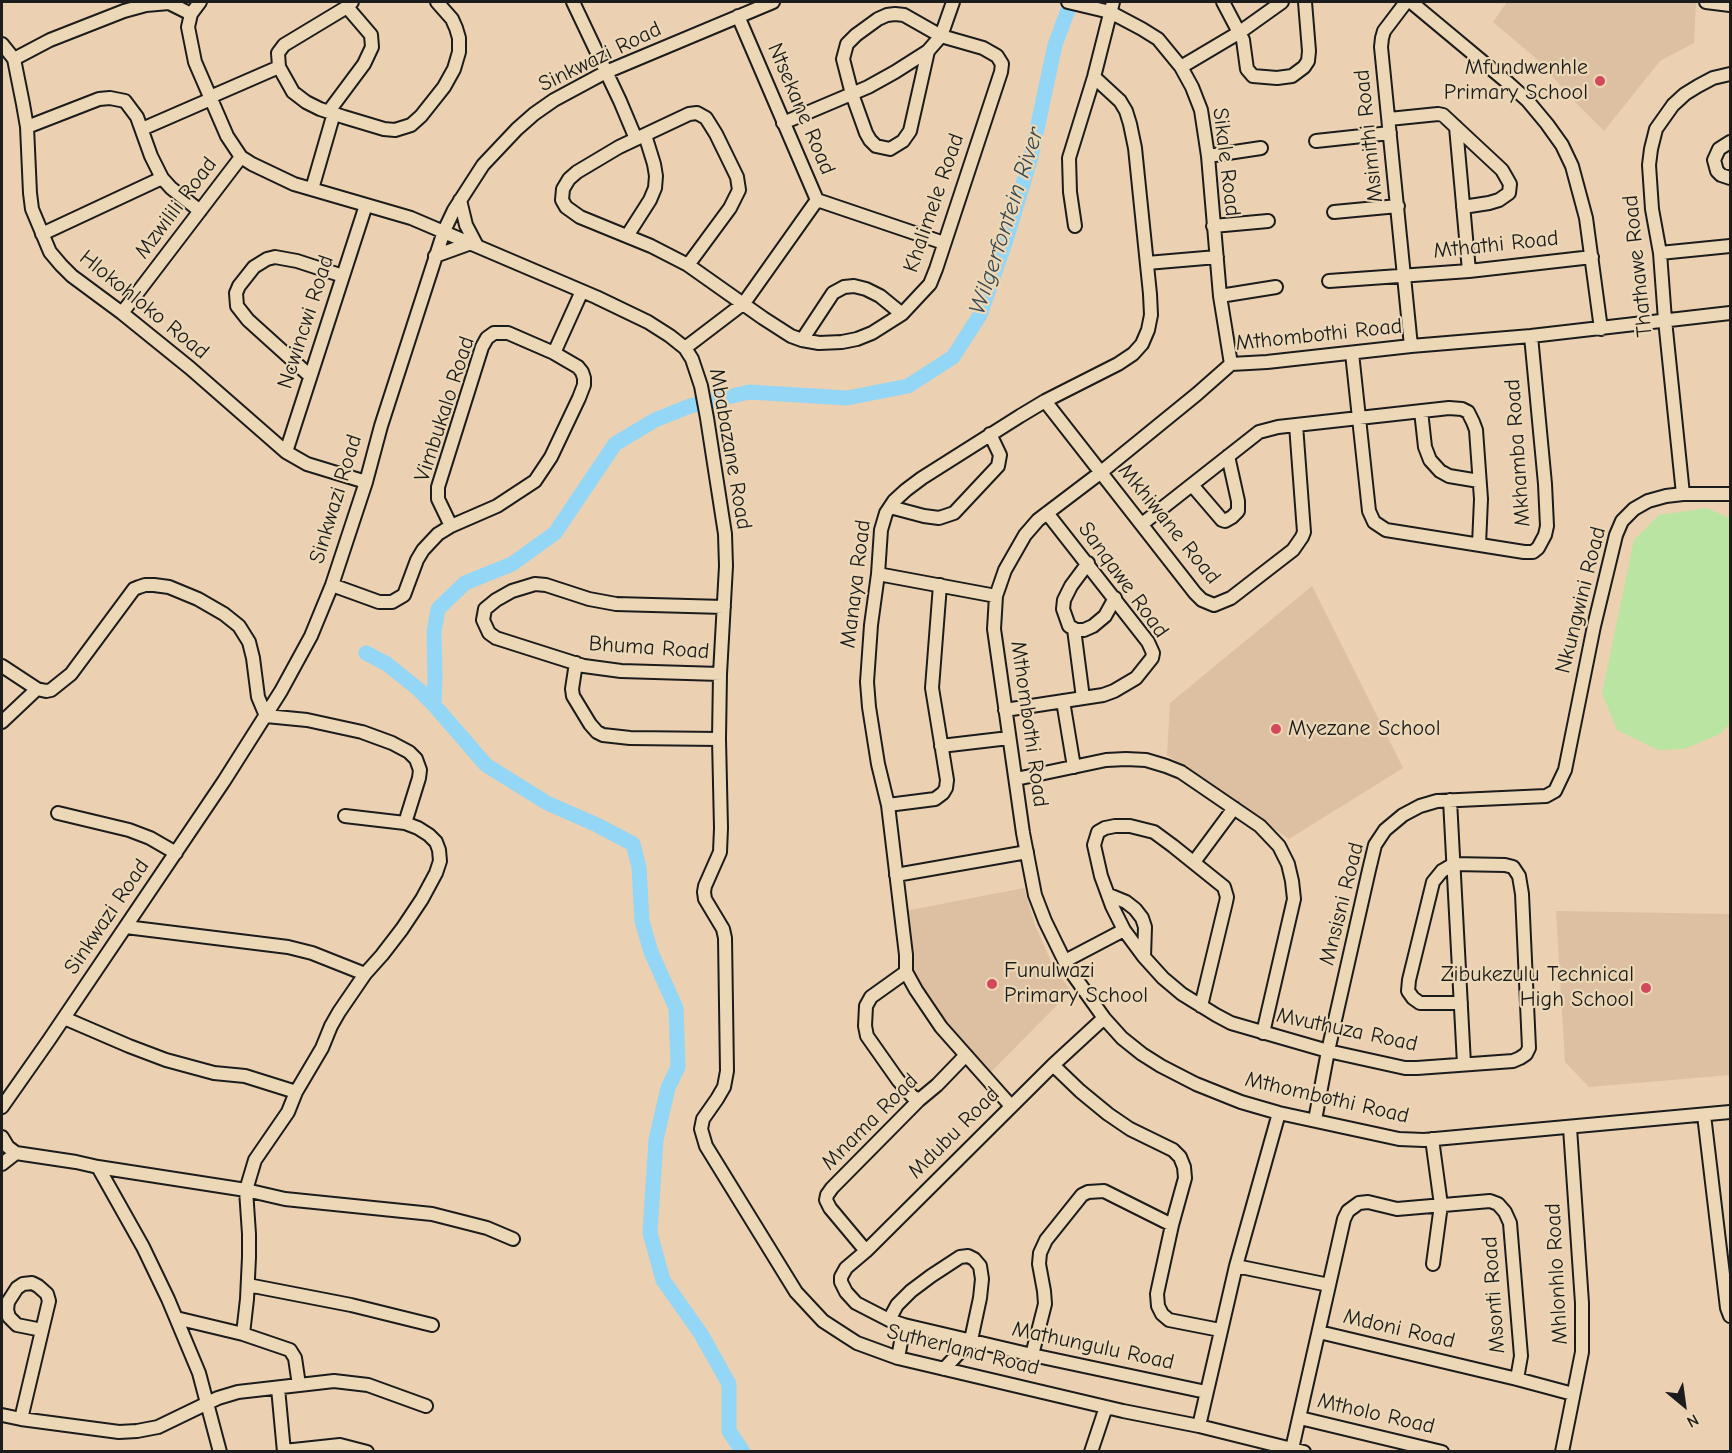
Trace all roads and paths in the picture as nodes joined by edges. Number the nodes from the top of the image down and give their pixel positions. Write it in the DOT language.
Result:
graph roads {
  1 [pos="200,2"];
  2 [pos="437,2"];
  3 [pos="573,2"];
  4 [pos="773,2"];
  5 [pos="952,2"];
  6 [pos="1068,2"];
  7 [pos="1223,2"];
  8 [pos="1282,2"];
  9 [pos="1305,2"];
  10 [pos="1406,2"];
  11 [pos="1411,2"];
  12 [pos="1706,2"];
  13 [pos="350,4"];
  14 [pos="1731,5"];
  15 [pos="1111,7"];
  16 [pos="191,14"];
  17 [pos="738,16"];
  18 [pos="1240,32"];
  19 [pos="941,36"];
  20 [pos="2,44"];
  21 [pos="928,51"];
  22 [pos="14,59"];
  23 [pos="279,67"];
  24 [pos="1181,67"];
  25 [pos="606,72"];
  26 [pos="1731,74"];
  27 [pos="1094,77"];
  28 [pos="852,94"];
  29 [pos="210,98"];
  30 [pos="331,112"];
  31 [pos="1389,119"];
  32 [pos="783,123"];
  33 [pos="1456,127"];
  34 [pos="27,128"];
  35 [pos="142,129"];
  36 [pos="1390,133"];
  37 [pos="641,137"];
  38 [pos="1316,141"];
  39 [pos="1731,142"];
  40 [pos="1261,148"];
  41 [pos="242,156"];
  42 [pos="1208,156"];
  43 [pos="162,178"];
  44 [pos="1731,178"];
  45 [pos="312,189"];
  46 [pos="460,200"];
  47 [pos="817,201"];
  48 [pos="366,204"];
  49 [pos="1398,206"];
  50 [pos="1463,207"];
  51 [pos="200,211"];
  52 [pos="1334,212"];
  53 [pos="1268,221"];
  54 [pos="1075,226"];
  55 [pos="1213,226"];
  56 [pos="444,231"];
  57 [pos="42,234"];
  58 [pos="627,236"];
  59 [pos="944,243"];
  60 [pos="474,245"];
  61 [pos="1731,246"];
  62 [pos="1660,253"];
  63 [pos="435,256"];
  64 [pos="1217,256"];
  65 [pos="1592,257"];
  66 [pos="1147,263"];
  67 [pos="688,265"];
  68 [pos="1469,271"];
  69 [pos="1404,275"];
  70 [pos="343,276"];
  71 [pos="1329,281"];
  72 [pos="1276,287"];
  73 [pos="582,291"];
  74 [pos="1220,296"];
  75 [pos="744,303"];
  76 [pos="1731,312"];
  77 [pos="122,313"];
  78 [pos="902,314"];
  79 [pos="1665,320"];
  80 [pos="1601,328"];
  81 [pos="1531,336"];
  82 [pos="802,340"];
  83 [pos="1411,346"];
  84 [pos="685,348"];
  85 [pos="1352,352"];
  86 [pos="554,354"];
  87 [pos="1231,364"];
  88 [pos="310,376"];
  89 [pos="1045,401"];
  90 [pos="1421,411"];
  91 [pos="1360,418"];
  92 [pos="1296,425"];
  93 [pos="990,434"];
  94 [pos="286,452"];
  95 [pos="1228,456"];
  96 [pos="1100,473"];
  97 [pos="1479,481"];
  98 [pos="366,482"];
  99 [pos="1192,485"];
  100 [pos="1683,494"];
  101 [pos="1731,494"];
  102 [pos="890,507"];
  103 [pos="1047,513"];
  104 [pos="1142,524"];
  105 [pos="451,526"];
  106 [pos="1479,545"];
  107 [pos="1088,564"];
  108 [pos="878,574"];
  109 [pos="332,585"];
  110 [pos="940,585"];
  111 [pos="996,596"];
  112 [pos="1115,598"];
  113 [pos="724,607"];
  114 [pos="1074,629"];
  115 [pos="576,663"];
  116 [pos="2,666"];
  117 [pos="720,674"];
  118 [pos="37,688"];
  119 [pos="1083,698"];
  120 [pos="1063,701"];
  121 [pos="1005,710"];
  122 [pos="266,716"];
  123 [pos="2,722"];
  124 [pos="1009,738"];
  125 [pos="719,739"];
  126 [pos="941,746"];
  127 [pos="1074,767"];
  128 [pos="1016,779"];
  129 [pos="1546,796"];
  130 [pos="1450,800"];
  131 [pos="888,805"];
  132 [pos="1234,808"];
  133 [pos="58,813"];
  134 [pos="345,816"];
  135 [pos="405,823"];
  136 [pos="1027,852"];
  137 [pos="176,853"];
  138 [pos="1194,862"];
  139 [pos="1454,864"];
  140 [pos="896,875"];
  141 [pos="1109,895"];
  142 [pos="126,927"];
  143 [pos="1124,930"];
  144 [pos="1144,957"];
  145 [pos="1065,961"];
  146 [pos="906,972"];
  147 [pos="365,974"];
  148 [pos="1461,1003"];
  149 [pos="1202,1006"];
  150 [pos="64,1018"];
  151 [pos="1104,1018"];
  152 [pos="1263,1033"];
  153 [pos="1328,1051"];
  154 [pos="966,1055"];
  155 [pos="1464,1064"];
  156 [pos="1053,1065"];
  157 [pos="296,1092"];
  158 [pos="919,1100"];
  159 [pos="1011,1106"];
  160 [pos="2,1107"];
  161 [pos="1731,1112"];
  162 [pos="1279,1113"];
  163 [pos="1704,1115"];
  164 [pos="1315,1120"];
  165 [pos="1570,1128"];
  166 [pos="2,1137"];
  167 [pos="1432,1139"];
  168 [pos="706,1146"];
  169 [pos="16,1153"];
  170 [pos="2,1164"];
  171 [pos="98,1167"];
  172 [pos="246,1190"];
  173 [pos="1442,1205"];
  174 [pos="1172,1225"];
  175 [pos="513,1239"];
  176 [pos="866,1251"];
  177 [pos="1433,1264"];
  178 [pos="1236,1266"];
  179 [pos="841,1282"];
  180 [pos="248,1286"];
  181 [pos="1329,1286"];
  182 [pos="1731,1316"];
  183 [pos="176,1318"];
  184 [pos="889,1320"];
  185 [pos="904,1325"];
  186 [pos="432,1326"];
  187 [pos="42,1330"];
  188 [pos="1220,1330"];
  189 [pos="1320,1332"];
  190 [pos="243,1334"];
  191 [pos="971,1340"];
  192 [pos="1032,1355"];
  193 [pos="898,1358"];
  194 [pos="944,1368"];
  195 [pos="1517,1378"];
  196 [pos="299,1385"];
  197 [pos="278,1388"];
  198 [pos="1206,1392"];
  199 [pos="1573,1394"];
  200 [pos="206,1403"];
  201 [pos="426,1406"];
  202 [pos="1106,1407"];
  203 [pos="2,1418"];
  204 [pos="1300,1418"];
  205 [pos="21,1419"];
  206 [pos="1199,1426"];
  207 [pos="1298,1450"];
  208 [pos="284,1451"];
  209 [pos="220,1452"];
  210 [pos="367,1452"];
  211 [pos="1091,1452"];
  212 [pos="1442,1452"];
  213 [pos="1562,1452"];
  1 -- 16 [label="street"];
  2 -- 30 [label="street"];
  3 -- 25 [label="street"];
  4 -- 17 [label="street, Sinkwazi Road"];
  5 -- 19 [label="street"];
  6 -- 15 [label="street, Sikale Road"];
  7 -- 18 [label="street"];
  8 -- 18 [label="street"];
  9 -- 18 [label="street"];
  10 -- 31 [label="street, Msimithi Road"];
  11 -- 65 [label="street"];
  12 -- 14 [label="street"];
  13 -- 23 [label="street"];
  13 -- 30 [label="street"];
  15 -- 24 [label="street, Sikale Road"];
  15 -- 27 [label="street"];
  16 -- 22 [label="street"];
  16 -- 29 [label="street, Mbabazane Road"];
  17 -- 25 [label="street, Sinkwazi Road"];
  17 -- 32 [label="street, Ntsekane Road"];
  18 -- 24 [label="street"];
  19 -- 21 [label="street"];
  19 -- 28 [label="street"];
  19 -- 59 [label="street, Khalimele Road"];
  20 -- 22 [label="street, Hlokohloko Road"];
  21 -- 28 [label="street"];
  21 -- 28 [label="street"];
  22 -- 34 [label="street, Hlokohloko Road"];
  23 -- 29 [label="street"];
  23 -- 30 [label="street"];
  24 -- 42 [label="street, Sikale Road"];
  25 -- 37 [label="street"];
  25 -- 46 [label="street, Sinkwazi Road"];
  26 -- 62 [label="street, Thathawe Road"];
  27 -- 54 [label="street"];
  27 -- 66 [label="street, Manaya Road"];
  28 -- 32 [label="street"];
  29 -- 35 [label="street"];
  29 -- 41 [label="street, Mbabazane Road"];
  30 -- 45 [label="street"];
  31 -- 33 [label="street"];
  31 -- 36 [label="street, Msimithi Road"];
  32 -- 47 [label="street, Ntsekane Road"];
  33 -- 50 [label="street"];
  33 -- 50 [label="street"];
  34 -- 35 [label="street"];
  34 -- 57 [label="street, Hlokohloko Road"];
  35 -- 43 [label="street"];
  36 -- 38 [label="street"];
  36 -- 49 [label="street, Msimithi Road"];
  37 -- 58 [label="street"];
  37 -- 58 [label="street, Khalimele Road"];
  37 -- 67 [label="street"];
  39 -- 44 [label="street"];
  40 -- 42 [label="street"];
  41 -- 45 [label="street, Mbabazane Road"];
  41 -- 51 [label="street, Mzwilili Road"];
  42 -- 55 [label="street, Sikale Road"];
  43 -- 51 [label="street"];
  43 -- 57 [label="street"];
  45 -- 48 [label="street, Mbabazane Road"];
  46 -- 56 [label="street, Sinkwazi Road"];
  46 -- 60 [label="street"];
  47 -- 59 [label="street"];
  47 -- 75 [label="street, Ntsekane Road"];
  48 -- 56 [label="street, Mbabazane Road"];
  48 -- 70 [label="street, Ncwincwi Road"];
  49 -- 52 [label="street"];
  49 -- 69 [label="street, Msimithi Road"];
  50 -- 68 [label="street"];
  51 -- 77 [label="street, Mzwilili Road"];
  53 -- 55 [label="street"];
  55 -- 64 [label="street, Sikale Road"];
  56 -- 60 [label="street, Mbabazane Road"];
  56 -- 63 [label="street, Sinkwazi Road"];
  57 -- 77 [label="street, Hlokohloko Road"];
  58 -- 67 [label="street, Khalimele Road"];
  59 -- 78 [label="street, Khalimele Road"];
  60 -- 63 [label="street"];
  60 -- 73 [label="street, Mbabazane Road"];
  61 -- 62 [label="street"];
  62 -- 79 [label="street, Thathawe Road"];
  63 -- 98 [label="street, Sinkwazi Road"];
  64 -- 66 [label="street"];
  64 -- 74 [label="street, Sikale Road"];
  65 -- 68 [label="street, Mthathi Road"];
  65 -- 80 [label="street"];
  66 -- 89 [label="street, Manaya Road"];
  67 -- 75 [label="street, Khalimele Road"];
  68 -- 69 [label="street, Mthathi Road"];
  69 -- 71 [label="street, Mthathi Road"];
  69 -- 83 [label="street, Msimithi Road"];
  70 -- 88 [label="street, Ncwincwi Road"];
  70 -- 88 [label="street"];
  72 -- 74 [label="street"];
  73 -- 84 [label="street, Mbabazane Road"];
  73 -- 86 [label="street"];
  74 -- 87 [label="street, Sikale Road"];
  75 -- 82 [label="street, Khalimele Road"];
  75 -- 84 [label="street, Ntsekane Road"];
  76 -- 79 [label="street, Mthombothi Road"];
  77 -- 94 [label="street, Hlokohloko Road"];
  78 -- 82 [label="street, Khalimele Road"];
  78 -- 82 [label="street"];
  79 -- 80 [label="street, Mthombothi Road"];
  79 -- 100 [label="street, Thathawe Road"];
  80 -- 81 [label="street, Mthombothi Road"];
  81 -- 83 [label="street, Mthombothi Road"];
  81 -- 106 [label="street, Mkhamba Road"];
  83 -- 85 [label="street, Mthombothi Road"];
  84 -- 113 [label="street, Mbabazane Road"];
  85 -- 87 [label="street, Mthombothi Road"];
  85 -- 91 [label="street, Mkhamba Road"];
  86 -- 105 [label="street, Vimbukalo Road"];
  86 -- 105 [label="street, Vimbukalo Road"];
  87 -- 96 [label="street, Mthombothi Road"];
  88 -- 94 [label="street, Ncwincwi Road"];
  89 -- 93 [label="street, Manaya Road"];
  89 -- 96 [label="street, Mkhiwane Road"];
  90 -- 91 [label="street"];
  90 -- 97 [label="street"];
  90 -- 97 [label="street"];
  91 -- 92 [label="street"];
  91 -- 106 [label="street, Mkhamba Road"];
  92 -- 95 [label="street"];
  92 -- 104 [label="street, Mkhiwane Road"];
  93 -- 102 [label="street, Manaya Road"];
  93 -- 102 [label="street"];
  94 -- 98 [label="street, Hlokohloko Road"];
  95 -- 99 [label="street"];
  95 -- 99 [label="street"];
  96 -- 103 [label="street, Mthombothi Road"];
  96 -- 104 [label="street, Mkhiwane Road"];
  97 -- 106 [label="street"];
  98 -- 109 [label="street, Sinkwazi Road"];
  99 -- 104 [label="street"];
  100 -- 101 [label="street, Nkungwini Road"];
  100 -- 129 [label="street, Nkungwini Road"];
  102 -- 108 [label="street, Manaya Road"];
  103 -- 107 [label="street, Sanqawe Road"];
  103 -- 111 [label="street, Mthombothi Road"];
  105 -- 109 [label="street, Vimbukalo Road"];
  107 -- 112 [label="street, Sanqawe Road"];
  107 -- 114 [label="street"];
  108 -- 110 [label="street"];
  108 -- 131 [label="street, Manaya Road"];
  109 -- 122 [label="street, Sinkwazi Road"];
  110 -- 111 [label="street"];
  110 -- 126 [label="street"];
  111 -- 121 [label="street, Mthombothi Road"];
  112 -- 114 [label="street"];
  112 -- 119 [label="street, Sanqawe Road"];
  113 -- 115 [label="street, Bhuma Road"];
  113 -- 117 [label="street, Mbabazane Road"];
  114 -- 119 [label="street"];
  115 -- 117 [label="street, Bhuma Road"];
  115 -- 125 [label="street, Bhuma Road"];
  116 -- 118 [label="street"];
  117 -- 125 [label="street, Mbabazane Road"];
  118 -- 122 [label="street"];
  118 -- 123 [label="street"];
  119 -- 120 [label="street, Sanqawe Road"];
  120 -- 121 [label="street, Sanqawe Road"];
  120 -- 127 [label="street"];
  121 -- 124 [label="street, Mthombothi Road"];
  122 -- 135 [label="street"];
  122 -- 137 [label="street, Sinkwazi Road"];
  124 -- 126 [label="street"];
  124 -- 128 [label="street, Mthombothi Road"];
  125 -- 168 [label="street, Mbabazane Road"];
  126 -- 131 [label="street"];
  127 -- 128 [label="street"];
  127 -- 132 [label="street"];
  128 -- 136 [label="street, Mthombothi Road"];
  129 -- 130 [label="street, Mnsisni Road"];
  130 -- 139 [label="street"];
  130 -- 153 [label="street, Mnsisni Road"];
  131 -- 140 [label="street, Manaya Road"];
  132 -- 138 [label="street"];
  132 -- 152 [label="street"];
  133 -- 137 [label="street"];
  134 -- 135 [label="street"];
  135 -- 147 [label="street"];
  136 -- 140 [label="street"];
  136 -- 145 [label="street, Mthombothi Road"];
  137 -- 142 [label="street, Sinkwazi Road"];
  138 -- 141 [label="street, Mvuthuza Road"];
  138 -- 149 [label="street"];
  139 -- 148 [label="street"];
  139 -- 148 [label="street"];
  139 -- 155 [label="street, Mvuthuza Road"];
  140 -- 146 [label="street, Manaya Road"];
  141 -- 143 [label="street, Mvuthuza Road"];
  141 -- 144 [label="street"];
  142 -- 147 [label="street"];
  142 -- 150 [label="street, Sinkwazi Road"];
  143 -- 144 [label="street, Mvuthuza Road"];
  143 -- 145 [label="street"];
  144 -- 149 [label="street, Mvuthuza Road"];
  145 -- 151 [label="street, Mthombothi Road"];
  146 -- 154 [label="street, Manaya Road"];
  146 -- 158 [label="street"];
  147 -- 157 [label="street"];
  148 -- 155 [label="street"];
  149 -- 152 [label="street, Mvuthuza Road"];
  150 -- 157 [label="street"];
  150 -- 160 [label="street, Sinkwazi Road"];
  151 -- 156 [label="street, Mdubu Road"];
  151 -- 162 [label="street, Mthombothi Road"];
  152 -- 153 [label="street, Mvuthuza Road"];
  153 -- 155 [label="street, Mvuthuza Road"];
  153 -- 164 [label="street, Mnsisni Road"];
  154 -- 158 [label="street, Mnama Road"];
  154 -- 159 [label="street, Manaya Road"];
  156 -- 159 [label="street, Mdubu Road"];
  156 -- 174 [label="street"];
  157 -- 172 [label="street"];
  158 -- 176 [label="street, Mnama Road"];
  159 -- 176 [label="street, Mdubu Road"];
  161 -- 163 [label="street, Mthombothi Road"];
  162 -- 164 [label="street, Mthombothi Road"];
  162 -- 178 [label="street"];
  163 -- 165 [label="street, Mthombothi Road"];
  163 -- 182 [label="street"];
  164 -- 167 [label="street, Mthombothi Road"];
  165 -- 167 [label="street, Mthombothi Road"];
  165 -- 199 [label="street, Mhlonhlo Road"];
  166 -- 169 [label="street"];
  167 -- 173 [label="street"];
  168 -- 193 [label="street, Sutherland Road"];
  169 -- 170 [label="street"];
  169 -- 171 [label="street"];
  171 -- 172 [label="street"];
  171 -- 183 [label="street"];
  172 -- 175 [label="street"];
  172 -- 180 [label="street"];
  173 -- 177 [label="street"];
  173 -- 181 [label="street, Msonti Road"];
  173 -- 195 [label="street, Msonti Road"];
  174 -- 188 [label="street"];
  174 -- 192 [label="street"];
  176 -- 179 [label="street, Mdubu Road"];
  178 -- 181 [label="street"];
  178 -- 188 [label="street"];
  179 -- 184 [label="street, Mathungulu Road"];
  180 -- 186 [label="street"];
  180 -- 190 [label="street"];
  181 -- 189 [label="street, Msonti Road"];
  183 -- 190 [label="street"];
  183 -- 200 [label="street"];
  184 -- 185 [label="street, Mathungulu Road"];
  184 -- 191 [label="street"];
  185 -- 191 [label="street, Mathungulu Road"];
  185 -- 193 [label="street"];
  187 -- 205 [label="street"];
  188 -- 198 [label="street"];
  189 -- 195 [label="street, Mdoni Road"];
  189 -- 204 [label="street, Msonti Road"];
  190 -- 196 [label="street"];
  191 -- 192 [label="street, Mathungulu Road"];
  191 -- 194 [label="street"];
  192 -- 198 [label="street, Mathungulu Road"];
  193 -- 194 [label="street, Sutherland Road"];
  194 -- 202 [label="street, Sutherland Road"];
  195 -- 199 [label="street, Mdoni Road"];
  196 -- 197 [label="street"];
  196 -- 201 [label="street"];
  197 -- 200 [label="street"];
  197 -- 208 [label="street"];
  198 -- 206 [label="street"];
  199 -- 213 [label="street, Mhlonhlo Road"];
  200 -- 205 [label="street"];
  200 -- 209 [label="street"];
  202 -- 206 [label="street, Sutherland Road"];
  202 -- 211 [label="street"];
  203 -- 205 [label="street"];
  204 -- 207 [label="street, Msonti Road"];
  204 -- 212 [label="street, Mtholo Road"];
  206 -- 207 [label="street, Sutherland Road"];
  208 -- 210 [label="street"];
}
